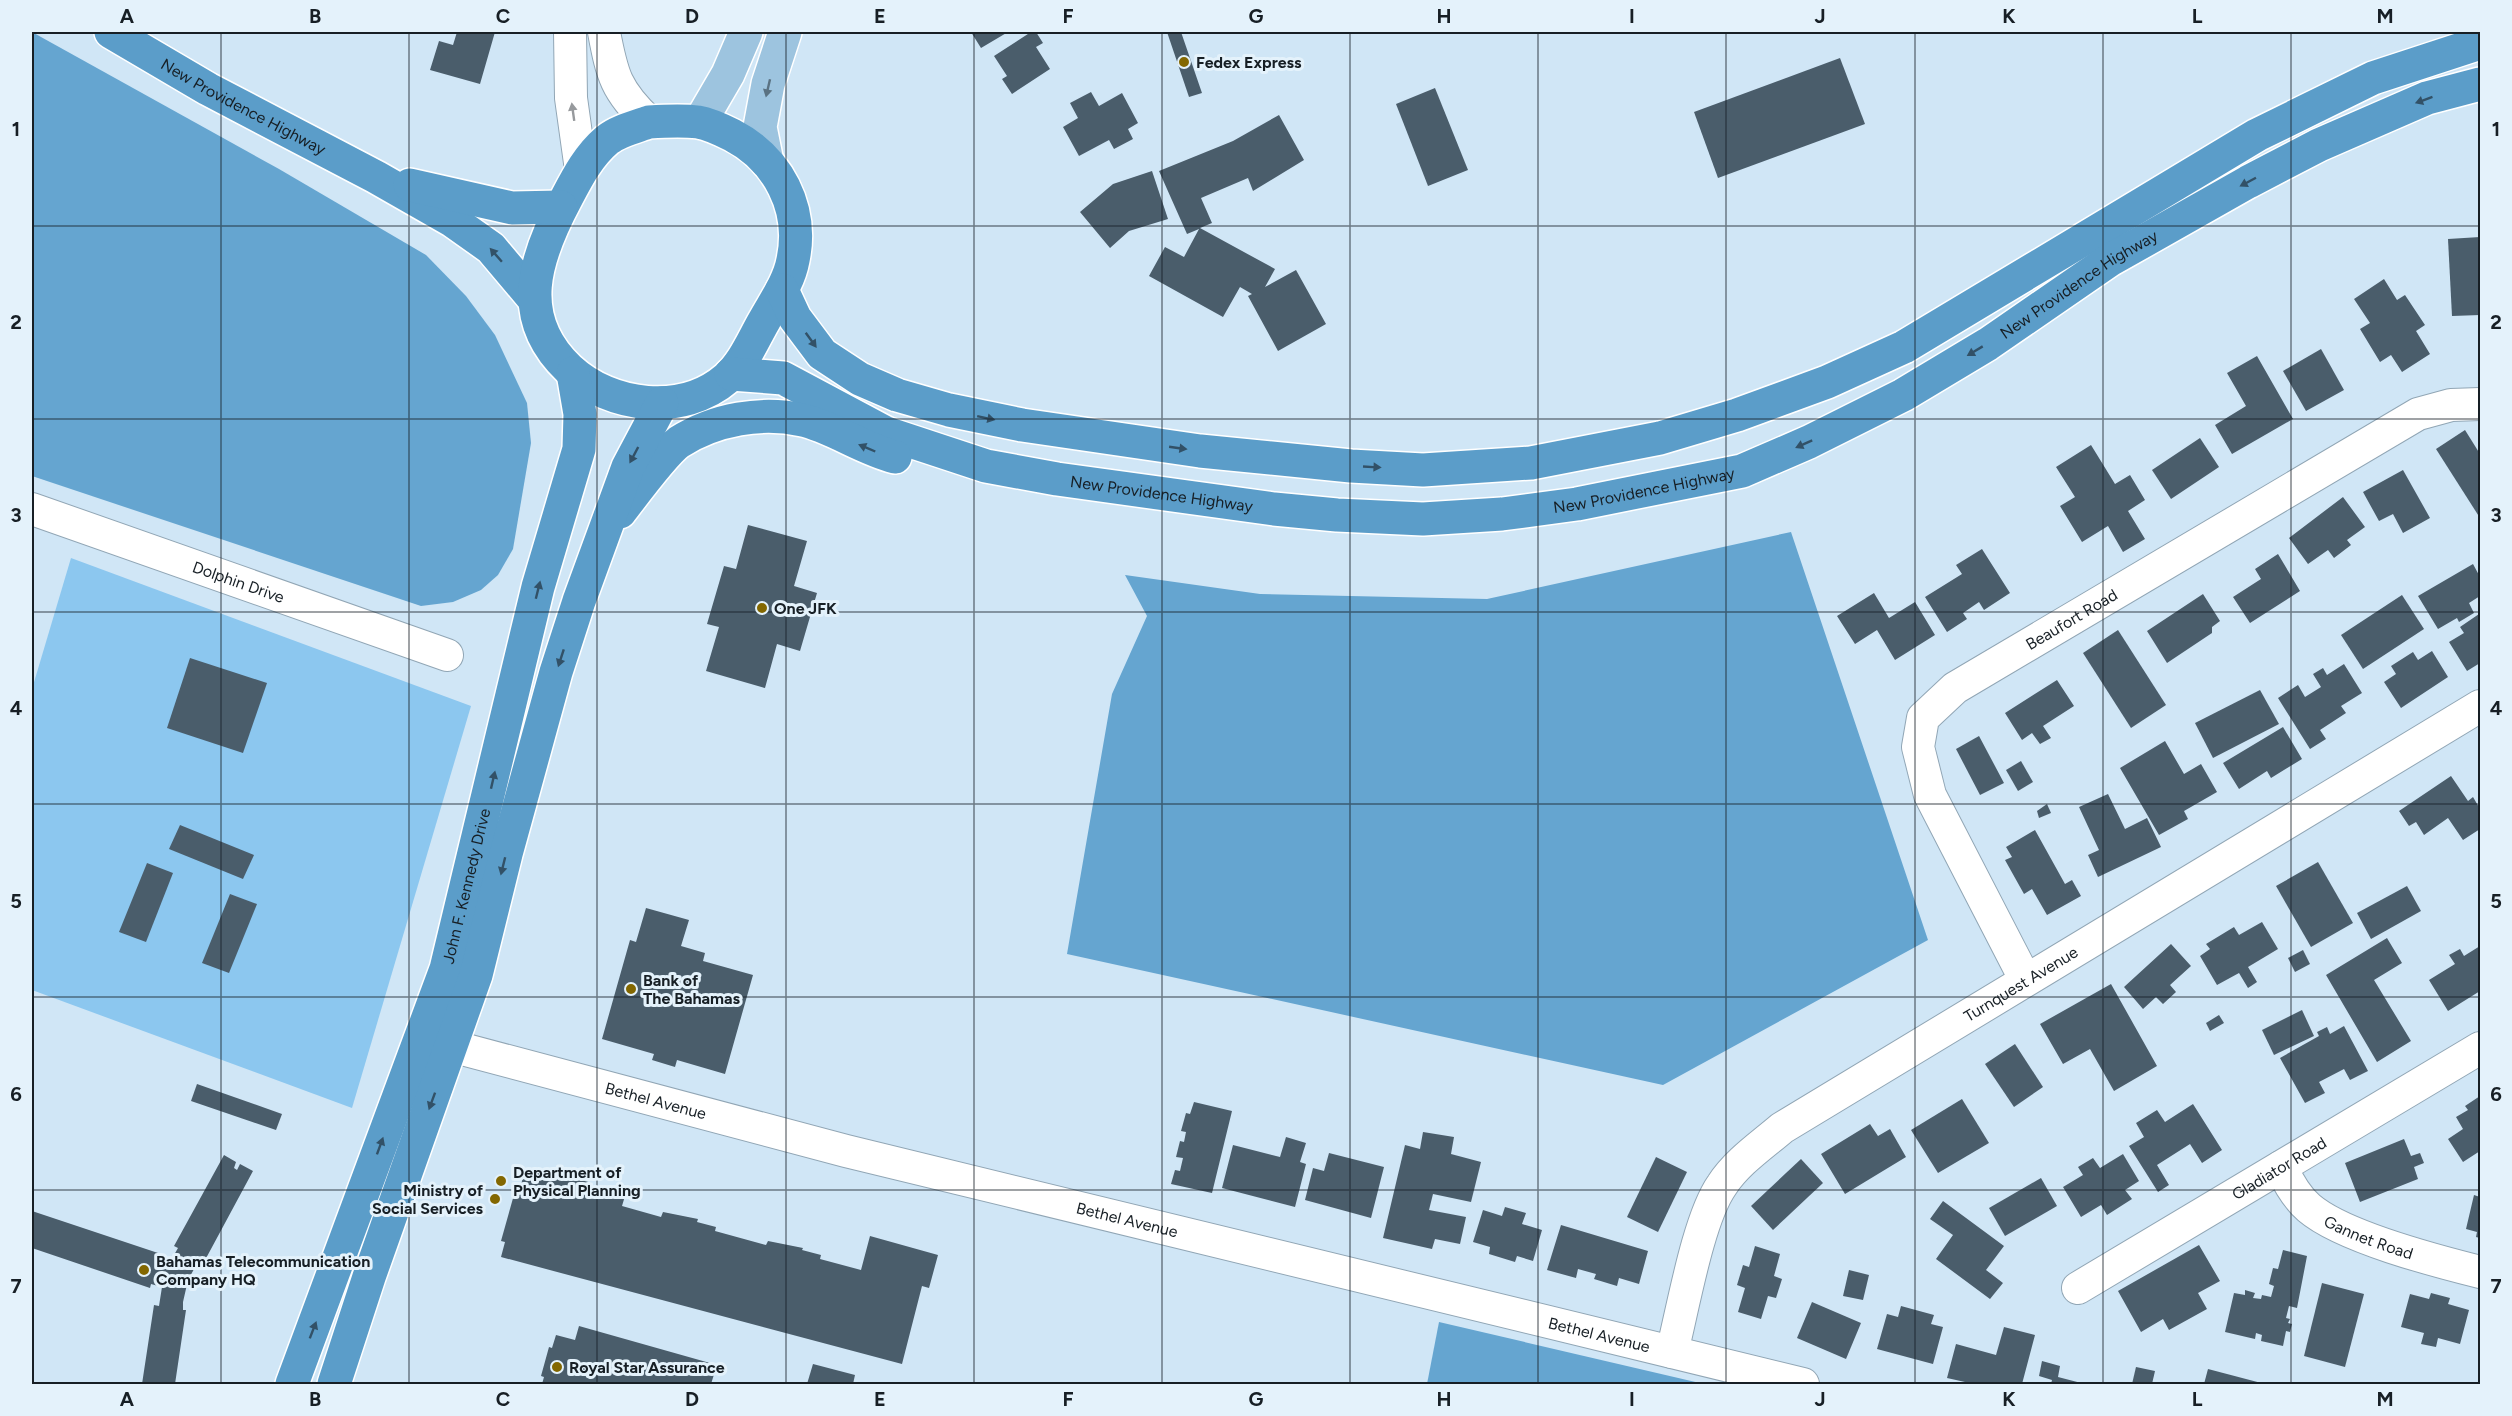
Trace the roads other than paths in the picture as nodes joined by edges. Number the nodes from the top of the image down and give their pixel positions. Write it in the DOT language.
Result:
graph roads {
  1 [pos="111,32"];
  2 [pos="570,32"];
  3 [pos="604,32"];
  4 [pos="746,32"];
  5 [pos="784,32"];
  6 [pos="2481,43"];
  7 [pos="2481,84"];
  8 [pos="649,122"];
  9 [pos="700,122"];
  10 [pos="767,162"];
  11 [pos="581,170"];
  12 [pos="376,177"];
  13 [pos="561,207"];
  14 [pos="782,290"];
  15 [pos="534,299"];
  16 [pos="573,373"];
  17 [pos="731,374"];
  18 [pos="662,403"];
  19 [pos="2481,404"];
  20 [pos="986,466"];
  21 [pos="32,509"];
  22 [pos="601,536"];
  23 [pos="447,656"];
  24 [pos="2481,706"];
  25 [pos="2025,980"];
  26 [pos="452,1046"];
  27 [pos="2481,1048"];
  28 [pos="2281,1167"];
  29 [pos="2481,1272"];
  30 [pos="2078,1288"];
  31 [pos="1672,1352"];
  32 [pos="292,1384"];
  33 [pos="334,1384"];
  34 [pos="1803,1384"];
  1 -- 12 [label="highway, New Providence Highway"];
  11 -- 2 [label="street, one-way"];
  3 -- 8 [label="street"];
  4 -- 9 [label="main road"];
  5 -- 10 [label="main road, one-way"];
  14 -- 6 [label="highway, New Providence Highway, one-way"];
  7 -- 20 [label="highway, New Providence Highway, one-way"];
  8 -- 9 [label="highway, New Providence Highway"];
  8 -- 11 [label="highway, New Providence Highway"];
  9 -- 10 [label="highway, New Providence Highway"];
  10 -- 14 [label="highway, New Providence Highway"];
  11 -- 13 [label="highway, New Providence Highway"];
  12 -- 13 [label="highway, New Providence Highway"];
  15 -- 12 [label="highway, New Providence Highway, one-way"];
  13 -- 15 [label="highway, New Providence Highway"];
  14 -- 17 [label="highway, New Providence Highway"];
  15 -- 16 [label="highway, New Providence Highway"];
  16 -- 18 [label="highway, New Providence Highway"];
  32 -- 16 [label="highway, John F. Kennedy Drive, one-way"];
  17 -- 18 [label="highway, New Providence Highway"];
  17 -- 20 [label="highway, New Providence Highway"];
  18 -- 22 [label="highway, John F. Kennedy Drive, one-way"];
  19 -- 25 [label="street, Beaufort Road"];
  20 -- 22 [label="highway, one-way"];
  21 -- 23 [label="street, Dolphin Drive"];
  22 -- 26 [label="highway, John F. Kennedy Drive, one-way"];
  24 -- 25 [label="street, Turnquest Avenue"];
  25 -- 31 [label="street, Turnquest Avenue"];
  26 -- 31 [label="street, Bethel Avenue"];
  26 -- 33 [label="highway, John F. Kennedy Drive, one-way"];
  27 -- 28 [label="street, Gladiator Road"];
  28 -- 29 [label="street, Gannet Road"];
  28 -- 30 [label="street, Gladiator Road"];
  31 -- 34 [label="street, Bethel Avenue"];
}
